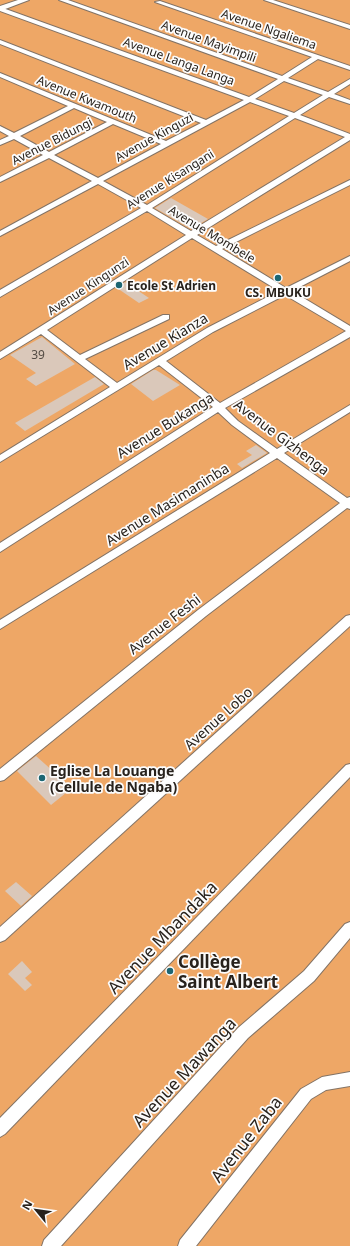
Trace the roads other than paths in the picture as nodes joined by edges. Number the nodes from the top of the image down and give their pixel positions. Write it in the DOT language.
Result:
graph roads {
  1 [pos="25,0"];
  2 [pos="62,0"];
  3 [pos="267,0"];
  4 [pos="158,2"];
  5 [pos="0,9"];
  6 [pos="350,27"];
  7 [pos="0,42"];
  8 [pos="317,57"];
  9 [pos="350,68"];
  10 [pos="0,75"];
  11 [pos="284,79"];
  12 [pos="350,81"];
  13 [pos="330,94"];
  14 [pos="250,99"];
  15 [pos="350,102"];
  16 [pos="74,105"];
  17 [pos="295,116"];
  18 [pos="114,121"];
  19 [pos="205,122"];
  20 [pos="0,128"];
  21 [pos="14,136"];
  22 [pos="350,136"];
  23 [pos="0,143"];
  24 [pos="164,143"];
  25 [pos="49,155"];
  26 [pos="0,180"];
  27 [pos="96,182"];
  28 [pos="350,182"];
  29 [pos="147,208"];
  30 [pos="0,234"];
  31 [pos="189,235"];
  32 [pos="216,249"];
  33 [pos="350,258"];
  34 [pos="285,292"];
  35 [pos="0,294"];
  36 [pos="166,317"];
  37 [pos="350,330"];
  38 [pos="42,331"];
  39 [pos="350,333"];
  40 [pos="2,352"];
  41 [pos="79,359"];
  42 [pos="160,361"];
  43 [pos="116,387"];
  44 [pos="218,407"];
  45 [pos="350,408"];
  46 [pos="277,453"];
  47 [pos="0,459"];
  48 [pos="349,503"];
  49 [pos="0,548"];
  50 [pos="350,619"];
  51 [pos="0,625"];
  52 [pos="350,769"];
  53 [pos="0,776"];
  54 [pos="350,928"];
  55 [pos="0,936"];
  56 [pos="350,1079"];
  57 [pos="0,1129"];
  58 [pos="50,1246"];
  59 [pos="186,1246"];
  1 -- 5 [label="main road"];
  2 -- 11 [label="street, Avenue Mayimpili"];
  3 -- 6 [label="street"];
  4 -- 8 [label="street, Avenue Ngaliema"];
  5 -- 14 [label="street, Avenue Langa Langa"];
  7 -- 19 [label="street"];
  8 -- 9 [label="street, Avenue Ngaliema"];
  8 -- 11 [label="street, Avenue Kinguzi"];
  10 -- 16 [label="street, Avenue Kwamouth"];
  11 -- 13 [label="street, Avenue Mayimpili"];
  11 -- 14 [label="street, Avenue Kinguzi"];
  12 -- 13 [label="street, Avenue Kisangani"];
  13 -- 15 [label="street, Avenue Mayimpili"];
  13 -- 17 [label="street, Avenue Kisangani"];
  14 -- 17 [label="street, Avenue Langa Langa"];
  14 -- 19 [label="street, Avenue Kinguzi"];
  16 -- 18 [label="street, Avenue Kwamouth"];
  16 -- 21 [label="street"];
  17 -- 22 [label="street, Avenue Langa Langa"];
  17 -- 29 [label="street, Avenue Kisangani"];
  18 -- 24 [label="street, Avenue Kwamouth"];
  18 -- 25 [label="street, Avenue Bidungi"];
  19 -- 24 [label="street, Avenue Kinguzi"];
  20 -- 21 [label="street, Avenue Mombele"];
  21 -- 23 [label="street"];
  21 -- 25 [label="street, Avenue Mombele"];
  22 -- 31 [label="street, Avenue Kingunzi"];
  24 -- 27 [label="street, Avenue Kinguzi"];
  25 -- 26 [label="street, Avenue Bidungi"];
  25 -- 27 [label="street, Avenue Mombele"];
  27 -- 29 [label="street, Avenue Mombele"];
  27 -- 30 [label="street, Avenue Kinguzi"];
  28 -- 32 [label="street"];
  29 -- 31 [label="street, Avenue Mombele"];
  29 -- 35 [label="street, Avenue Kisangani"];
  31 -- 32 [label="street, Avenue Mombele"];
  31 -- 38 [label="street, Avenue Kingunzi"];
  32 -- 34 [label="street, Avenue Mombele"];
  33 -- 34 [label="street, Avenue Kianza"];
  34 -- 37 [label="street, Avenue Mombele"];
  34 -- 42 [label="street, Avenue Kianza"];
  36 -- 41 [label="street"];
  38 -- 40 [label="street, Avenue Kingunzi"];
  38 -- 41 [label="street"];
  39 -- 44 [label="street, Avenue Bukanga"];
  41 -- 43 [label="street"];
  42 -- 43 [label="street, Avenue Kianza"];
  42 -- 44 [label="street, Avenue Gizhenga"];
  43 -- 47 [label="street, Avenue Kianza"];
  44 -- 46 [label="street, Avenue Gizhenga"];
  44 -- 49 [label="street, Avenue Bukanga"];
  45 -- 46 [label="street, Avenue Masimaninba"];
  46 -- 48 [label="street, Avenue Gizhenga"];
  46 -- 51 [label="street, Avenue Masimaninba"];
  48 -- 53 [label="street, Avenue Feshi"];
  50 -- 55 [label="street, Avenue Lobo"];
  52 -- 57 [label="street, Avenue Mbandaka"];
  54 -- 58 [label="street, Avenue Mawanga"];
  56 -- 59 [label="street, Avenue Zaba"];
}
